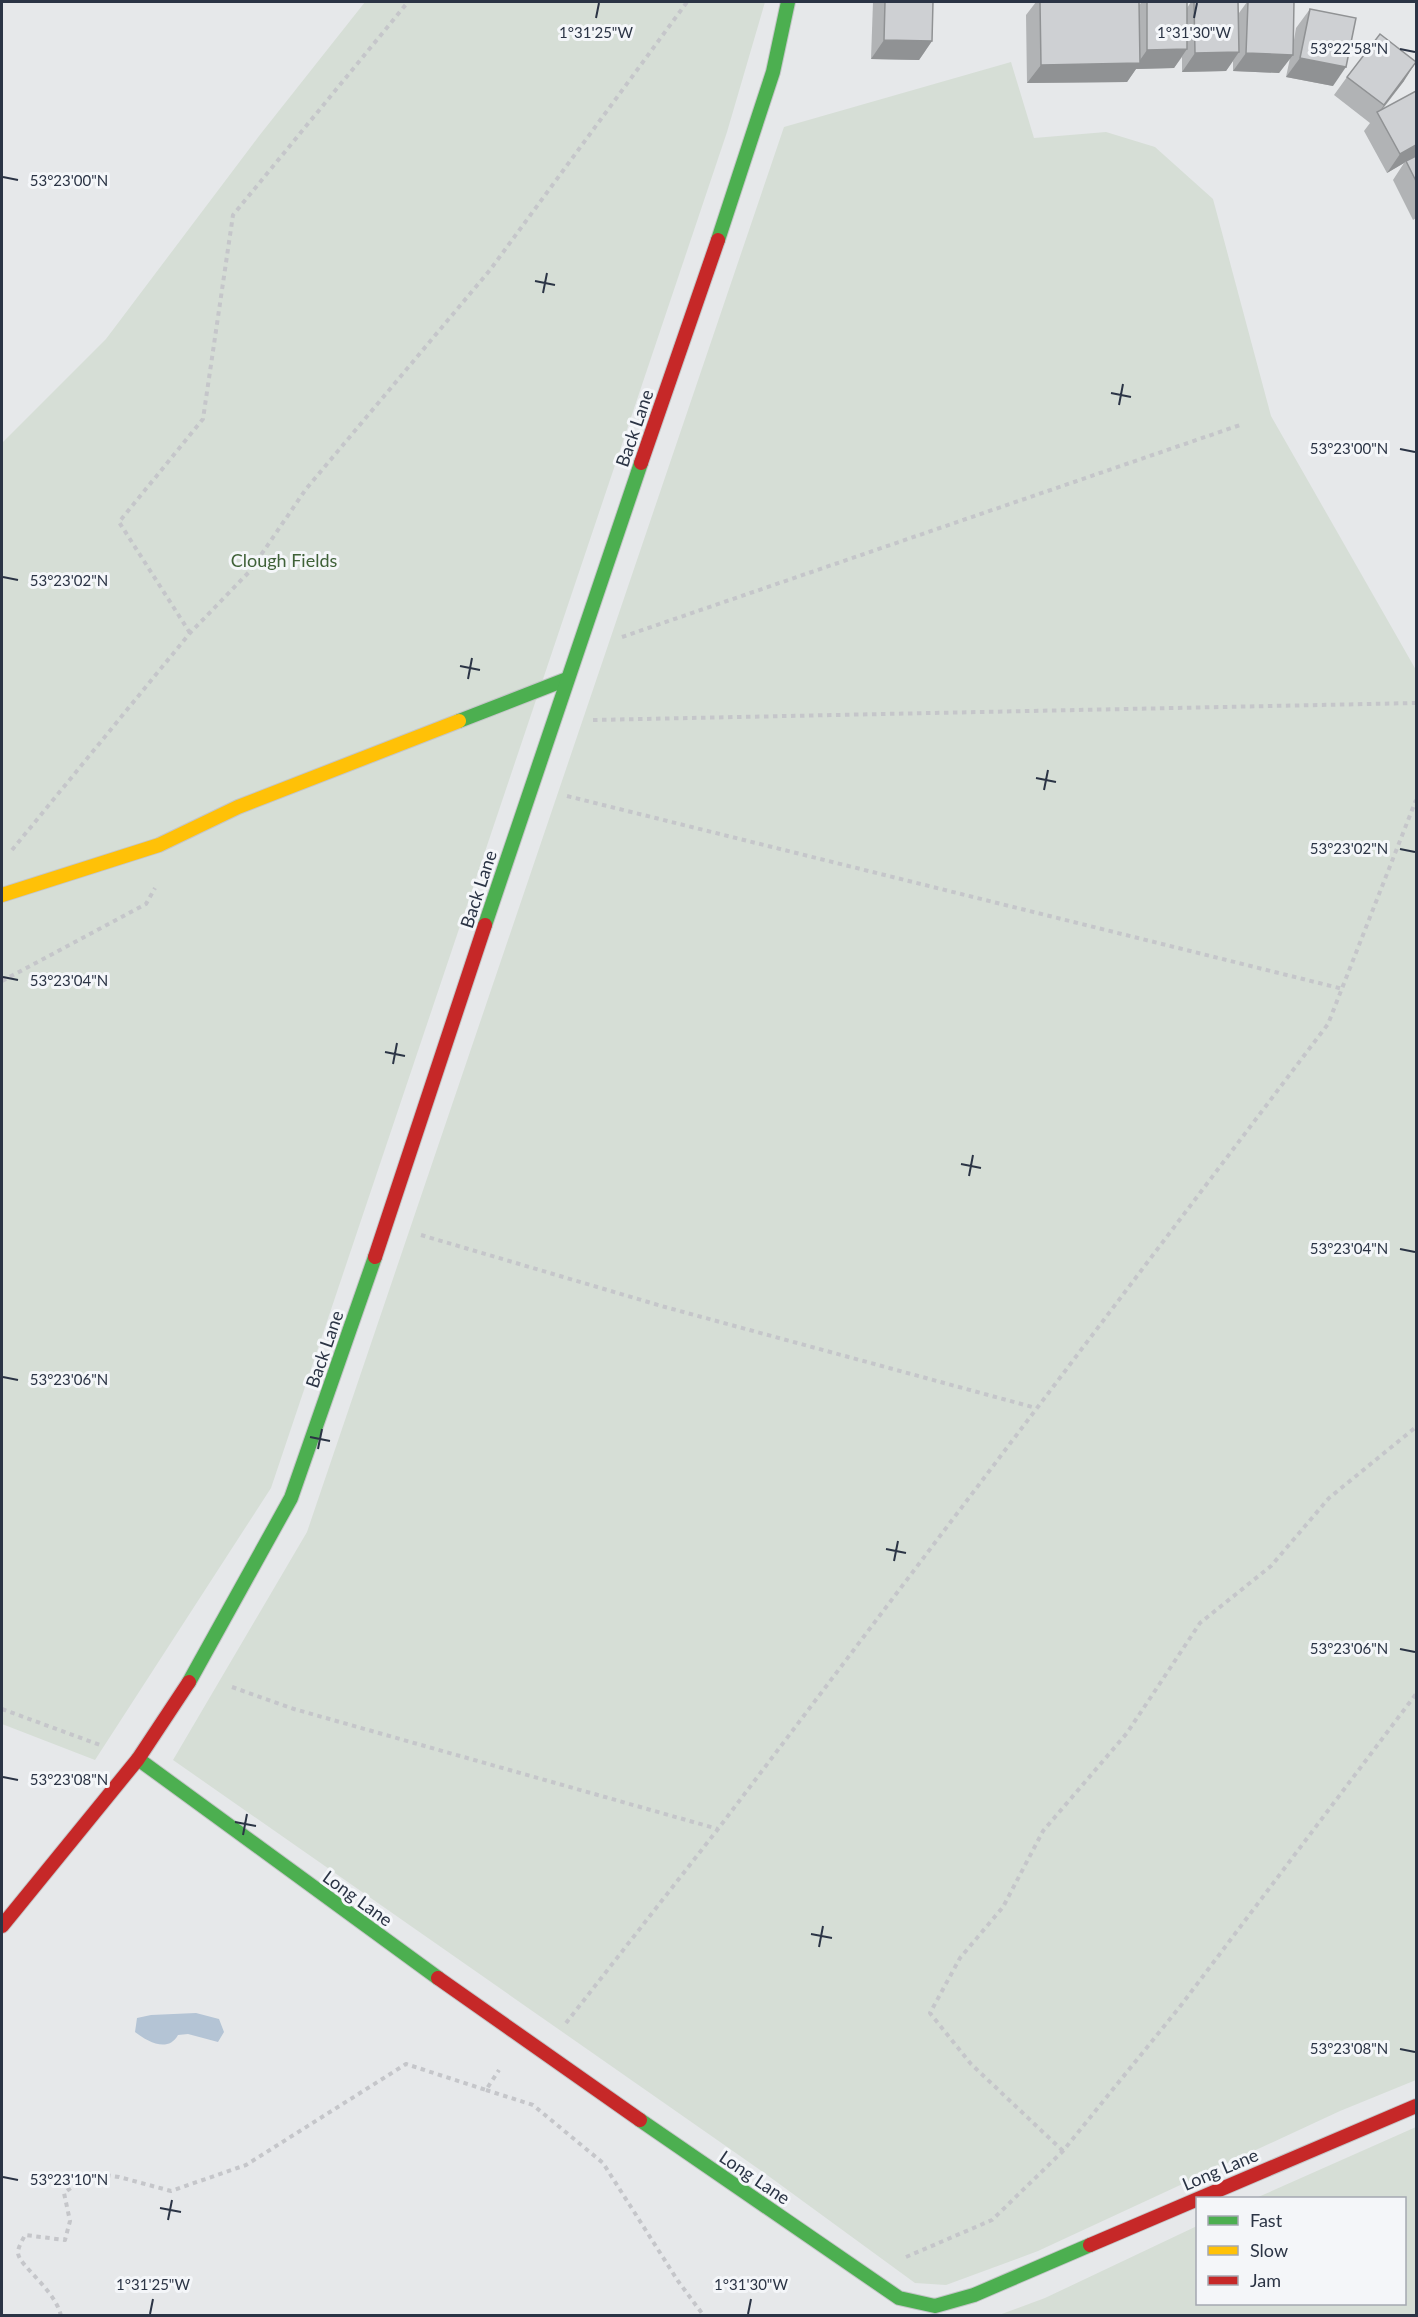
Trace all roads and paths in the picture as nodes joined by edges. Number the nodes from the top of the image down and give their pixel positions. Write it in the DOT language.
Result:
graph roads {
  1 [pos="408,2"];
  2 [pos="687,2"];
  3 [pos="788,2"];
  4 [pos="1243,424"];
  5 [pos="190,633"];
  6 [pos="621,638"];
  7 [pos="567,679"];
  8 [pos="1416,703"];
  9 [pos="553,720"];
  10 [pos="531,787"];
  11 [pos="1416,800"];
  12 [pos="159,845"];
  13 [pos="9,853"];
  14 [pos="2,895"];
  15 [pos="2,981"];
  16 [pos="1343,989"];
  17 [pos="386,1225"];
  18 [pos="1036,1408"];
  19 [pos="1416,1427"];
  20 [pos="195,1673"];
  21 [pos="1416,1694"];
  22 [pos="2,1709"];
  23 [pos="138,1759"];
  24 [pos="718,1829"];
  25 [pos="2,1926"];
  26 [pos="519,2038"];
  27 [pos="541,2054"];
  28 [pos="486,2090"];
  29 [pos="1416,2106"];
  30 [pos="1063,2151"];
  31 [pos="1200,2197"];
  32 [pos="1196,2199"];
  33 [pos="866,2275"];
  34 [pos="61,2316"];
  35 [pos="704,2316"];
  1 -- 5 [label="path"];
  2 -- 5 [label="path"];
  3 -- 7 [label="street, Back Lane"];
  4 -- 6 [label="path"];
  5 -- 13 [label="path"];
  7 -- 9 [label="street, Back Lane"];
  7 -- 12 [label="street"];
  8 -- 9 [label="path"];
  9 -- 10 [label="street, Back Lane"];
  10 -- 16 [label="path"];
  10 -- 17 [label="street, Back Lane"];
  11 -- 16 [label="path"];
  12 -- 14 [label="street"];
  12 -- 15 [label="path"];
  16 -- 18 [label="path"];
  17 -- 18 [label="path"];
  17 -- 20 [label="street, Back Lane"];
  18 -- 24 [label="path"];
  19 -- 30 [label="path"];
  20 -- 23 [label="street, Back Lane"];
  20 -- 24 [label="path"];
  21 -- 30 [label="path"];
  22 -- 23 [label="path"];
  23 -- 25 [label="street, Back Lane"];
  23 -- 26 [label="street, Long Lane"];
  24 -- 27 [label="path"];
  26 -- 27 [label="street, Long Lane"];
  26 -- 28 [label="path"];
  27 -- 33 [label="street, Long Lane"];
  28 -- 34 [label="path"];
  28 -- 35 [label="path"];
  29 -- 31 [label="street, Long Lane"];
  30 -- 33 [label="path"];
  32 -- 33 [label="street, Long Lane"];
}
